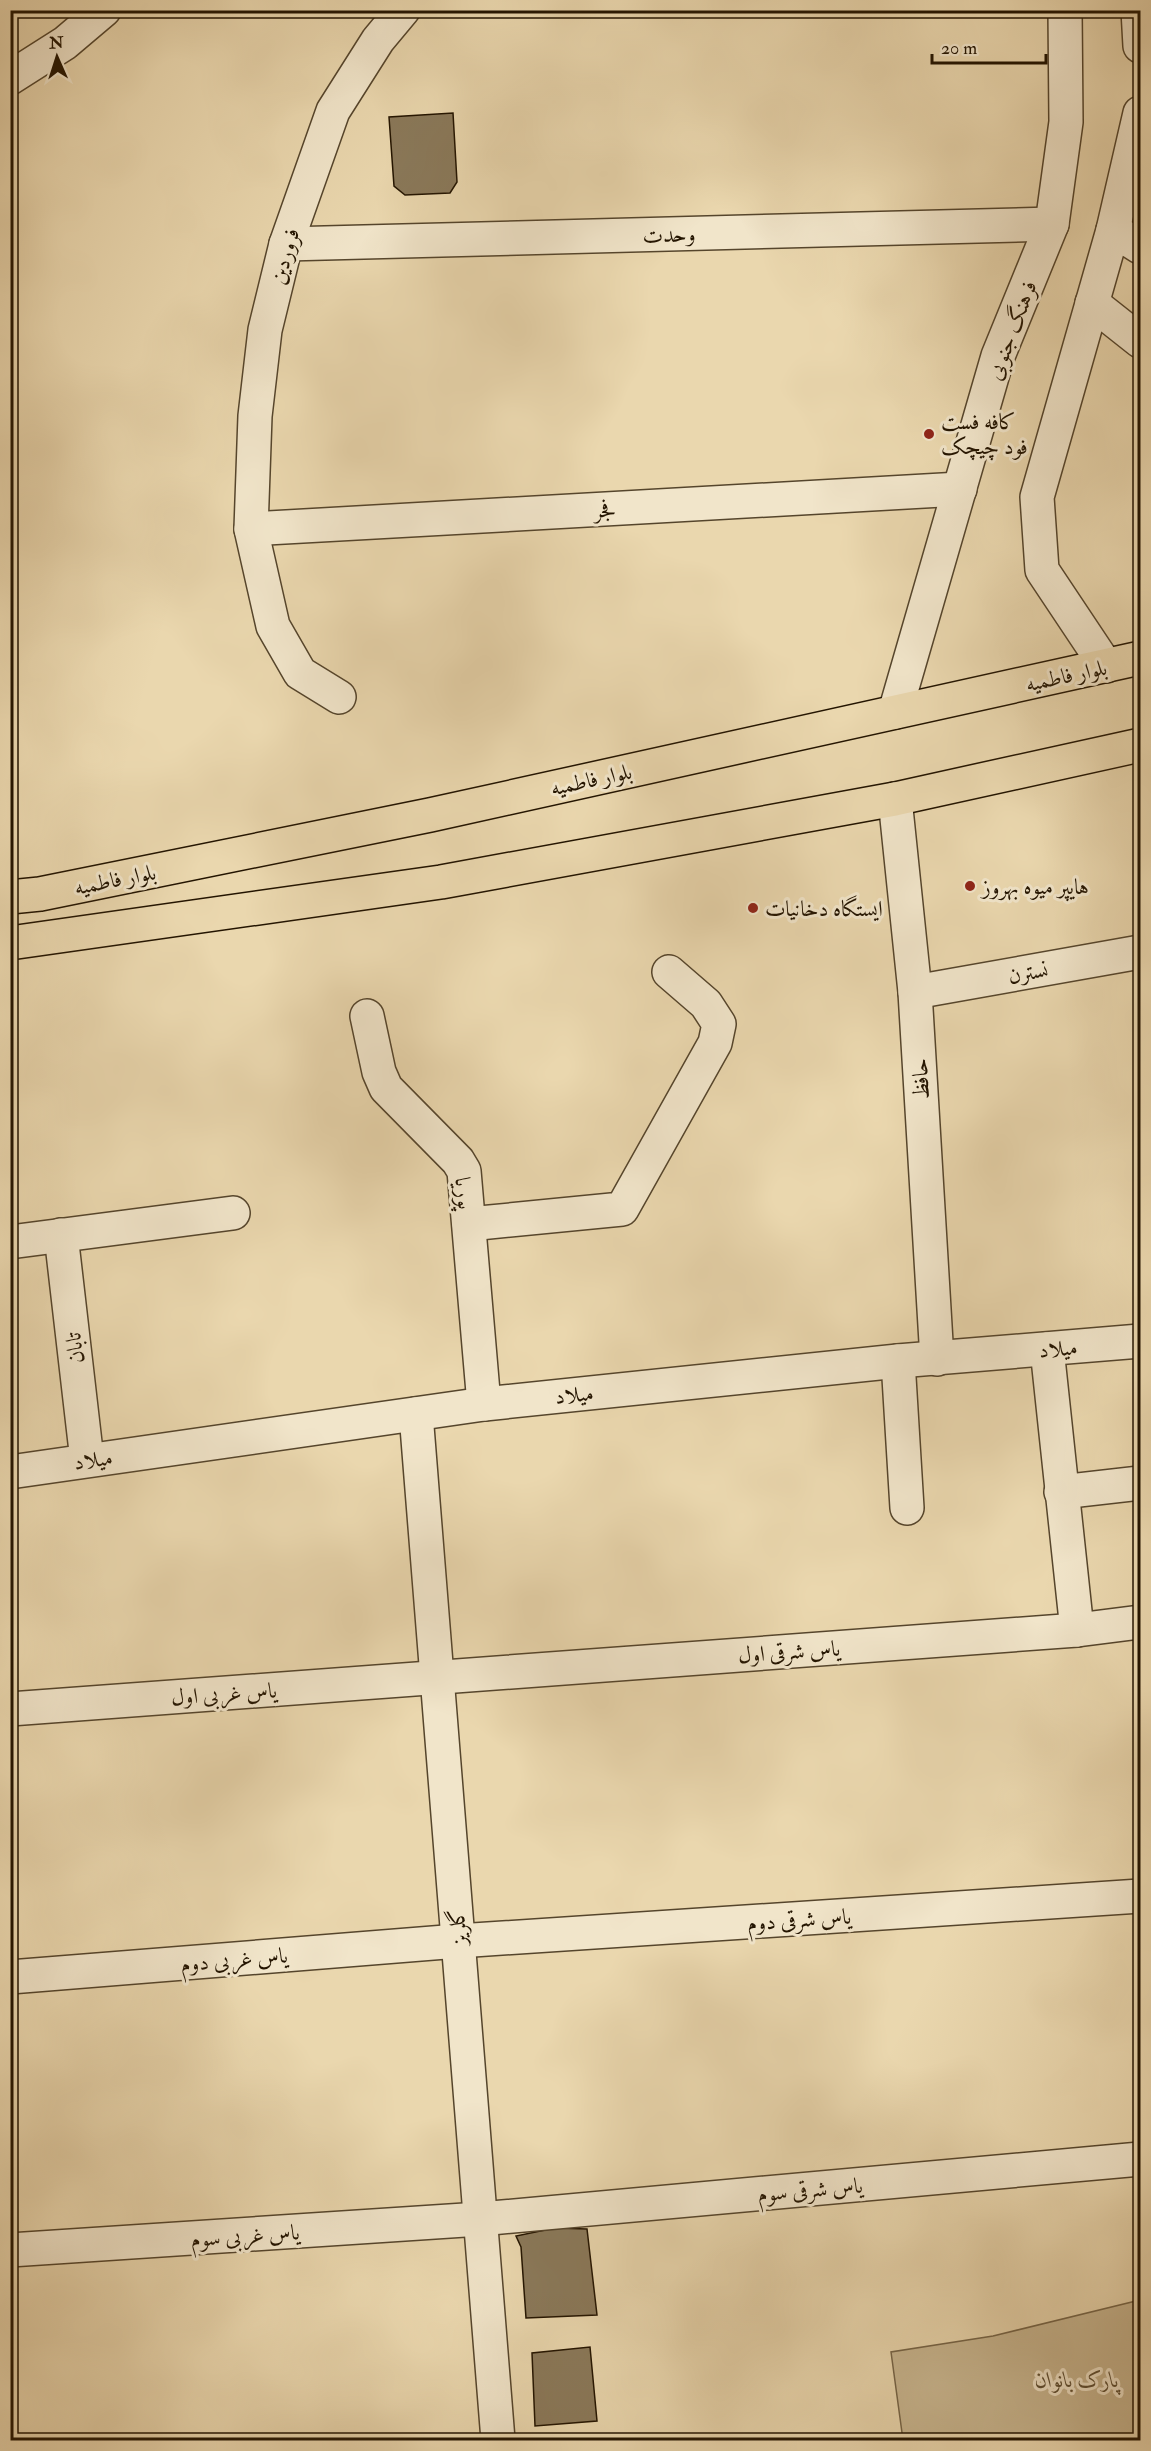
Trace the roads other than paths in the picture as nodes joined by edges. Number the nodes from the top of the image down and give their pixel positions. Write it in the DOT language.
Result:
graph roads {
  1 [pos="105,10"];
  2 [pos="403,10"];
  3 [pos="1065,10"];
  4 [pos="1138,10"];
  5 [pos="1140,46"];
  6 [pos="10,78"];
  7 [pos="1140,113"];
  8 [pos="1052,224"];
  9 [pos="1113,230"];
  10 [pos="286,244"];
  11 [pos="1140,248"];
  12 [pos="1092,303"];
  13 [pos="1140,341"];
  14 [pos="960,489"];
  15 [pos="251,529"];
  16 [pos="1140,658"];
  17 [pos="1106,666"];
  18 [pos="339,697"];
  19 [pos="895,712"];
  20 [pos="1140,745"];
  21 [pos="895,799"];
  22 [pos="20,892"];
  23 [pos="26,941"];
  24 [pos="1140,952"];
  25 [pos="10,958"];
  26 [pos="669,972"];
  27 [pos="915,992"];
  28 [pos="367,1016"];
  29 [pos="233,1213"];
  30 [pos="469,1224"];
  31 [pos="61,1235"];
  32 [pos="10,1242"];
  33 [pos="1140,1341"];
  34 [pos="1047,1349"];
  35 [pos="937,1359"];
  36 [pos="898,1361"];
  37 [pos="484,1404"];
  38 [pos="416,1414"];
  39 [pos="87,1460"];
  40 [pos="10,1472"];
  41 [pos="1140,1483"];
  42 [pos="1061,1492"];
  43 [pos="907,1508"];
  44 [pos="1140,1622"];
  45 [pos="1077,1630"];
  46 [pos="437,1677"];
  47 [pos="10,1709"];
  48 [pos="1140,1896"];
  49 [pos="459,1941"];
  50 [pos="10,1977"];
  51 [pos="1140,2159"];
  52 [pos="480,2219"];
  53 [pos="10,2250"];
  54 [pos="498,2440"];
  1 -- 6 [label="street"];
  2 -- 10 [label="street, فروردین"];
  3 -- 8 [label="street, فرهنگ جنوبی"];
  4 -- 5 [label="street"];
  7 -- 9 [label="street"];
  8 -- 10 [label="street, وحدت"];
  8 -- 14 [label="street, فرهنگ جنوبی"];
  9 -- 11 [label="street"];
  9 -- 12 [label="street"];
  10 -- 15 [label="street, فروردین"];
  12 -- 13 [label="street"];
  12 -- 17 [label="street"];
  14 -- 15 [label="street, فجر"];
  14 -- 19 [label="street, فرهنگ جنوبی"];
  15 -- 18 [label="street, فروردین"];
  16 -- 17 [label="highway, بلوار فاطمیه"];
  17 -- 19 [label="highway, بلوار فاطمیه"];
  19 -- 22 [label="highway, بلوار فاطمیه"];
  20 -- 21 [label="highway"];
  21 -- 23 [label="highway"];
  21 -- 27 [label="street, حافظ"];
  23 -- 25 [label="highway"];
  24 -- 27 [label="street, نسترن"];
  26 -- 30 [label="street"];
  27 -- 35 [label="street, حافظ"];
  28 -- 30 [label="street, پوریا"];
  29 -- 31 [label="street"];
  30 -- 37 [label="street, پوریا"];
  31 -- 32 [label="street"];
  31 -- 39 [label="street, تابان"];
  33 -- 34 [label="street, میلاد"];
  34 -- 35 [label="street, میلاد"];
  34 -- 42 [label="street"];
  35 -- 36 [label="street, میلاد"];
  36 -- 37 [label="street, میلاد"];
  36 -- 43 [label="street"];
  37 -- 38 [label="street, میلاد"];
  38 -- 39 [label="street, میلاد"];
  38 -- 46 [label="street, گلریز"];
  39 -- 40 [label="street, میلاد"];
  41 -- 42 [label="street"];
  42 -- 45 [label="street"];
  44 -- 45 [label="street, یاس شرقی اول"];
  45 -- 46 [label="street, یاس شرقی اول"];
  46 -- 47 [label="street, یاس غربی اول"];
  46 -- 49 [label="street, گلریز"];
  48 -- 49 [label="street, یاس شرقی دوم"];
  49 -- 50 [label="street, یاس غربی دوم"];
  49 -- 52 [label="street, گلریز"];
  51 -- 52 [label="street, یاس شرقی سوم"];
  52 -- 53 [label="street, یاس غربی سوم"];
  52 -- 54 [label="street, گلریز"];
}
